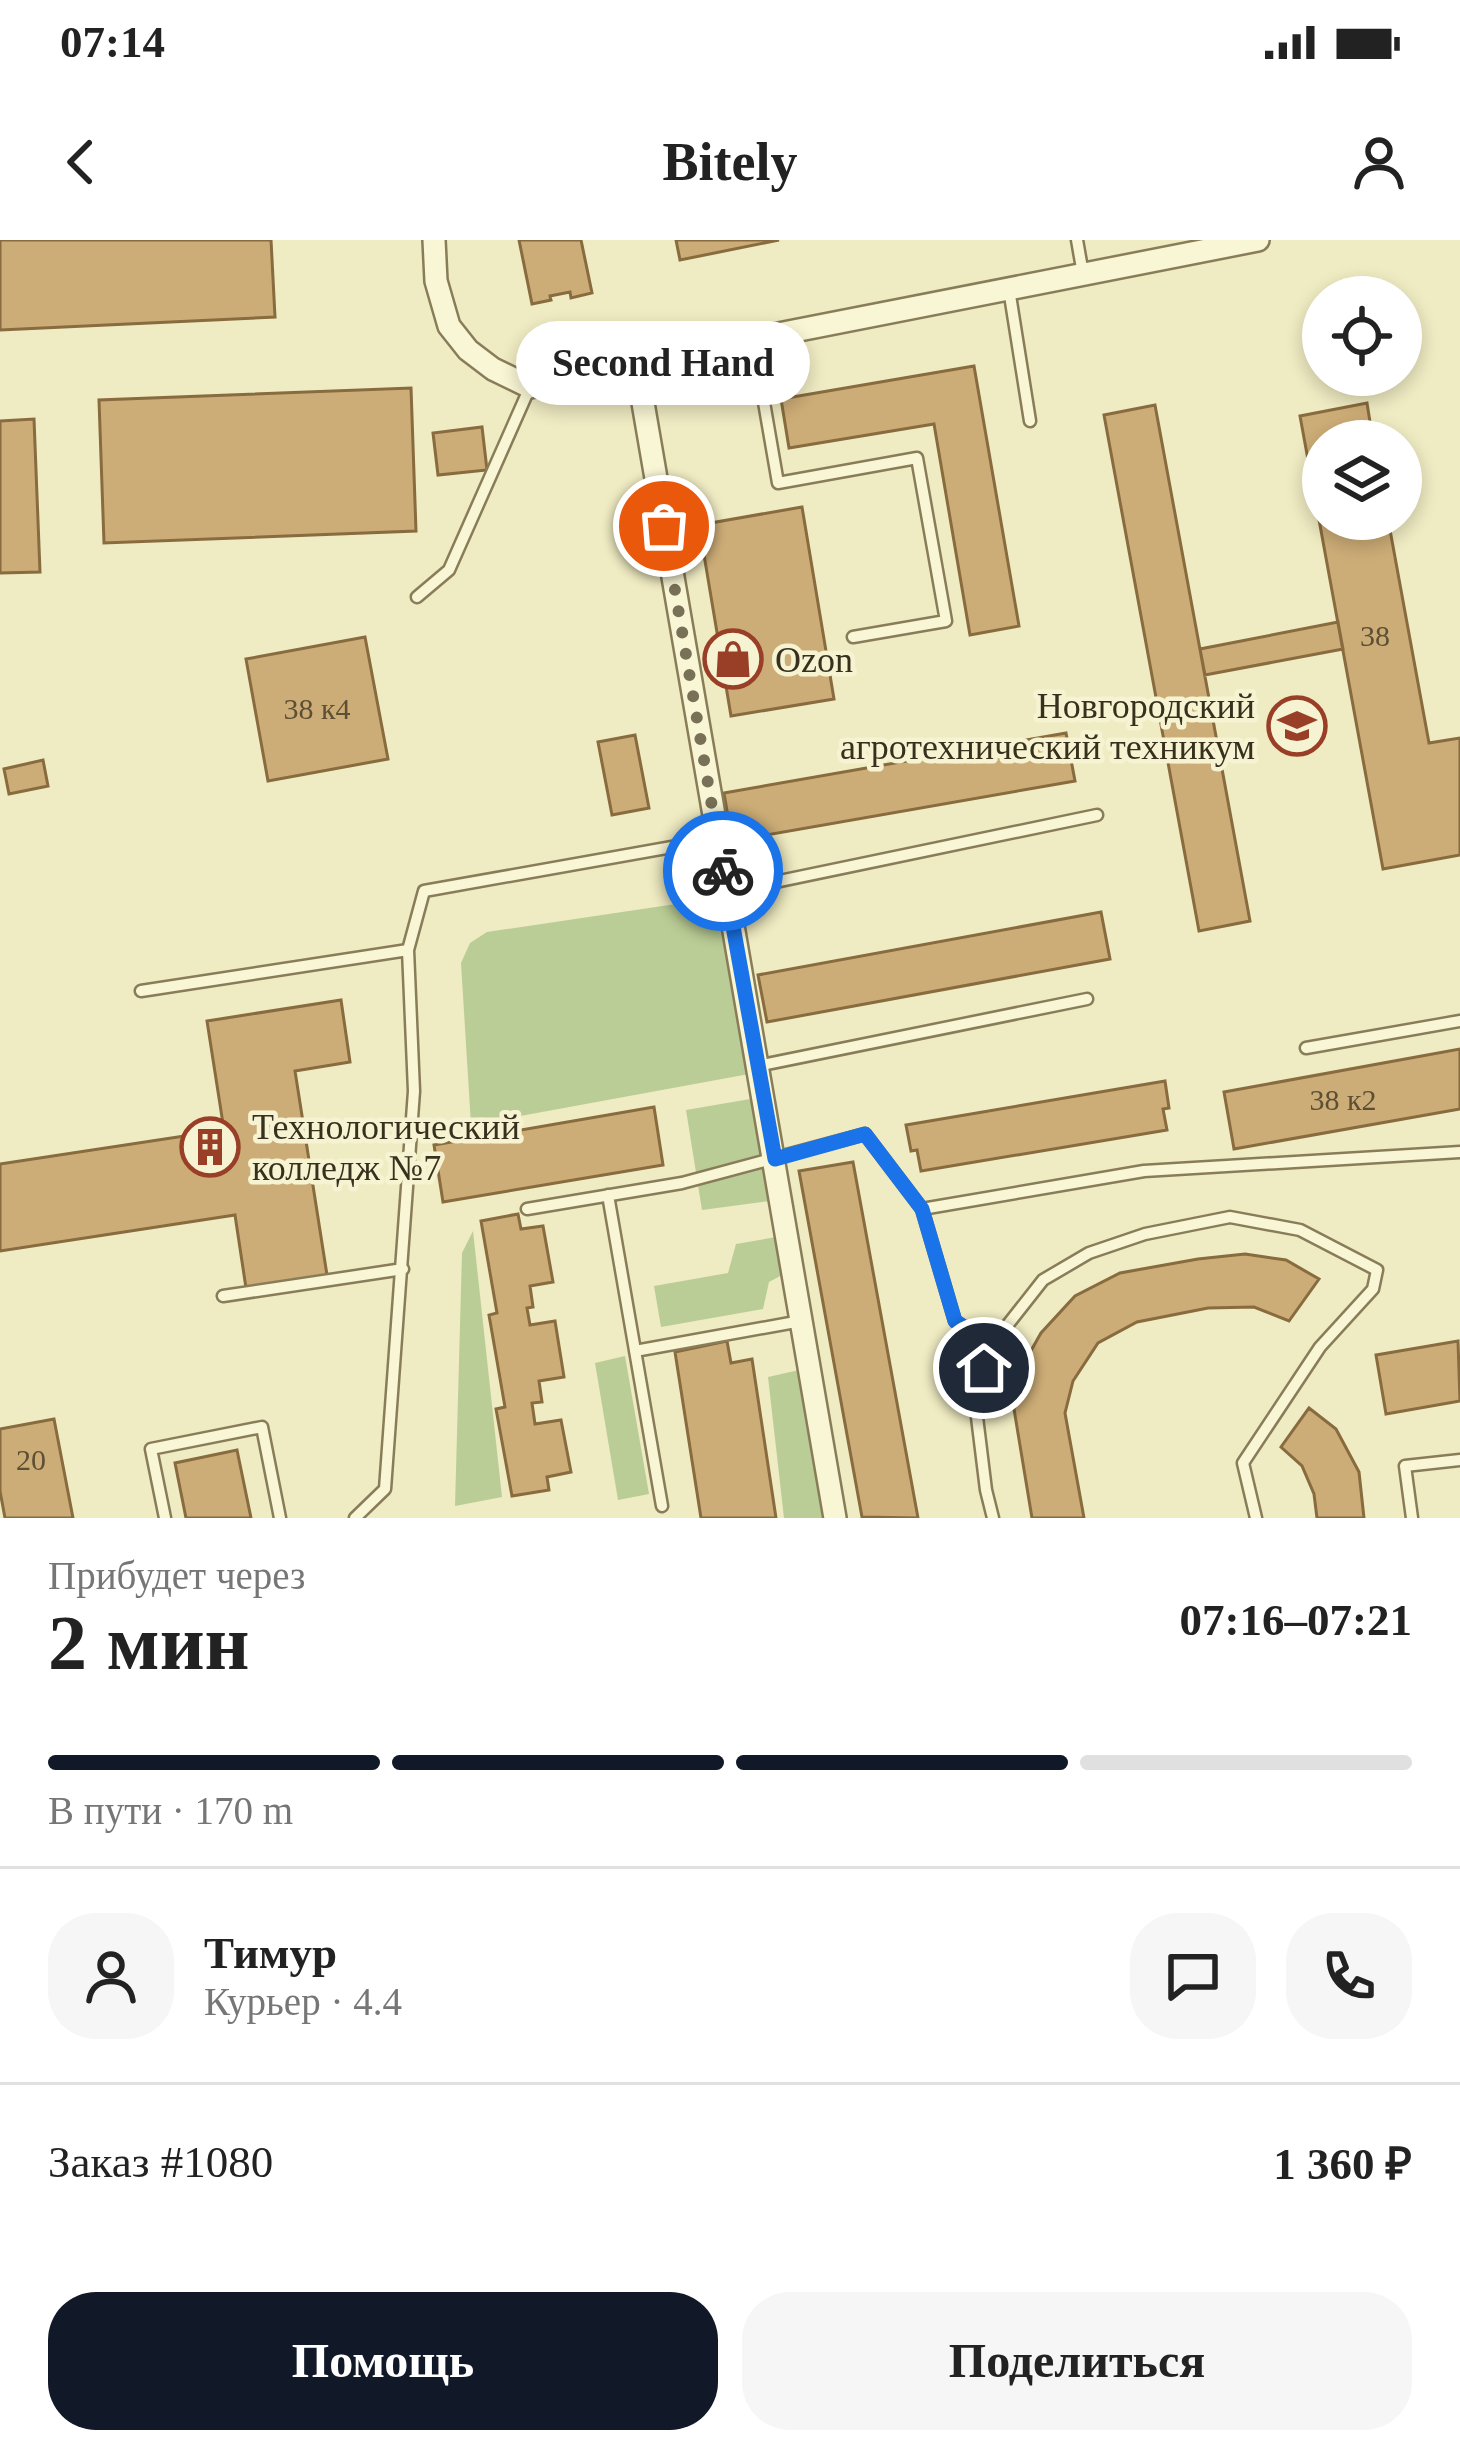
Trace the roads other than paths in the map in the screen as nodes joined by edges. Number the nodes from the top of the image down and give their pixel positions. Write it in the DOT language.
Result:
graph roads {
  1 [pos="434,240"];
  2 [pos="1077,240"];
  3 [pos="1258,240"];
  4 [pos="1083,274"];
  5 [pos="1009,289"];
  6 [pos="753,339"];
  7 [pos="637,368"];
  8 [pos="530,386"];
  9 [pos="1030,421"];
  10 [pos="417,598"];
  11 [pos="853,638"];
  12 [pos="1097,815"];
  13 [pos="717,839"];
  14 [pos="727,892"];
  15 [pos="408,950"];
  16 [pos="141,991"];
  17 [pos="1087,999"];
  18 [pos="1460,1021"];
  19 [pos="1306,1048"];
  20 [pos="757,1066"];
  21 [pos="1460,1152"];
  22 [pos="775,1159"];
  23 [pos="608,1195"];
  24 [pos="527,1209"];
  25 [pos="922,1209"];
  26 [pos="403,1269"];
  27 [pos="223,1296"];
  28 [pos="801,1321"];
  29 [pos="991,1346"];
  30 [pos="635,1351"];
  31 [pos="1460,1460"];
  32 [pos="662,1506"];
  33 [pos="361,1515"];
  34 [pos="165,1518"];
  35 [pos="280,1518"];
  36 [pos="835,1518"];
  37 [pos="993,1518"];
  38 [pos="1256,1518"];
  39 [pos="1412,1518"];
  1 -- 8 [label="street"];
  2 -- 4 [label="lane"];
  3 -- 4 [label="street"];
  4 -- 5 [label="street"];
  5 -- 6 [label="street"];
  5 -- 9 [label="lane"];
  6 -- 7 [label="street"];
  6 -- 11 [label="lane"];
  7 -- 8 [label="street"];
  7 -- 13 [label="street"];
  8 -- 10 [label="lane"];
  12 -- 14 [label="lane"];
  13 -- 14 [label="street"];
  13 -- 15 [label="lane"];
  14 -- 20 [label="street"];
  15 -- 16 [label="lane"];
  15 -- 26 [label="lane"];
  17 -- 20 [label="lane"];
  18 -- 19 [label="lane"];
  20 -- 22 [label="street"];
  21 -- 25 [label="lane"];
  22 -- 23 [label="lane"];
  22 -- 25 [label="lane"];
  22 -- 28 [label="street"];
  23 -- 24 [label="lane"];
  23 -- 30 [label="lane"];
  25 -- 29 [label="lane"];
  26 -- 27 [label="lane"];
  26 -- 33 [label="lane"];
  28 -- 30 [label="lane"];
  28 -- 36 [label="street"];
  29 -- 37 [label="lane"];
  29 -- 38 [label="lane"];
  30 -- 32 [label="lane"];
  31 -- 39 [label="lane"];
  34 -- 35 [label="lane"];
}
